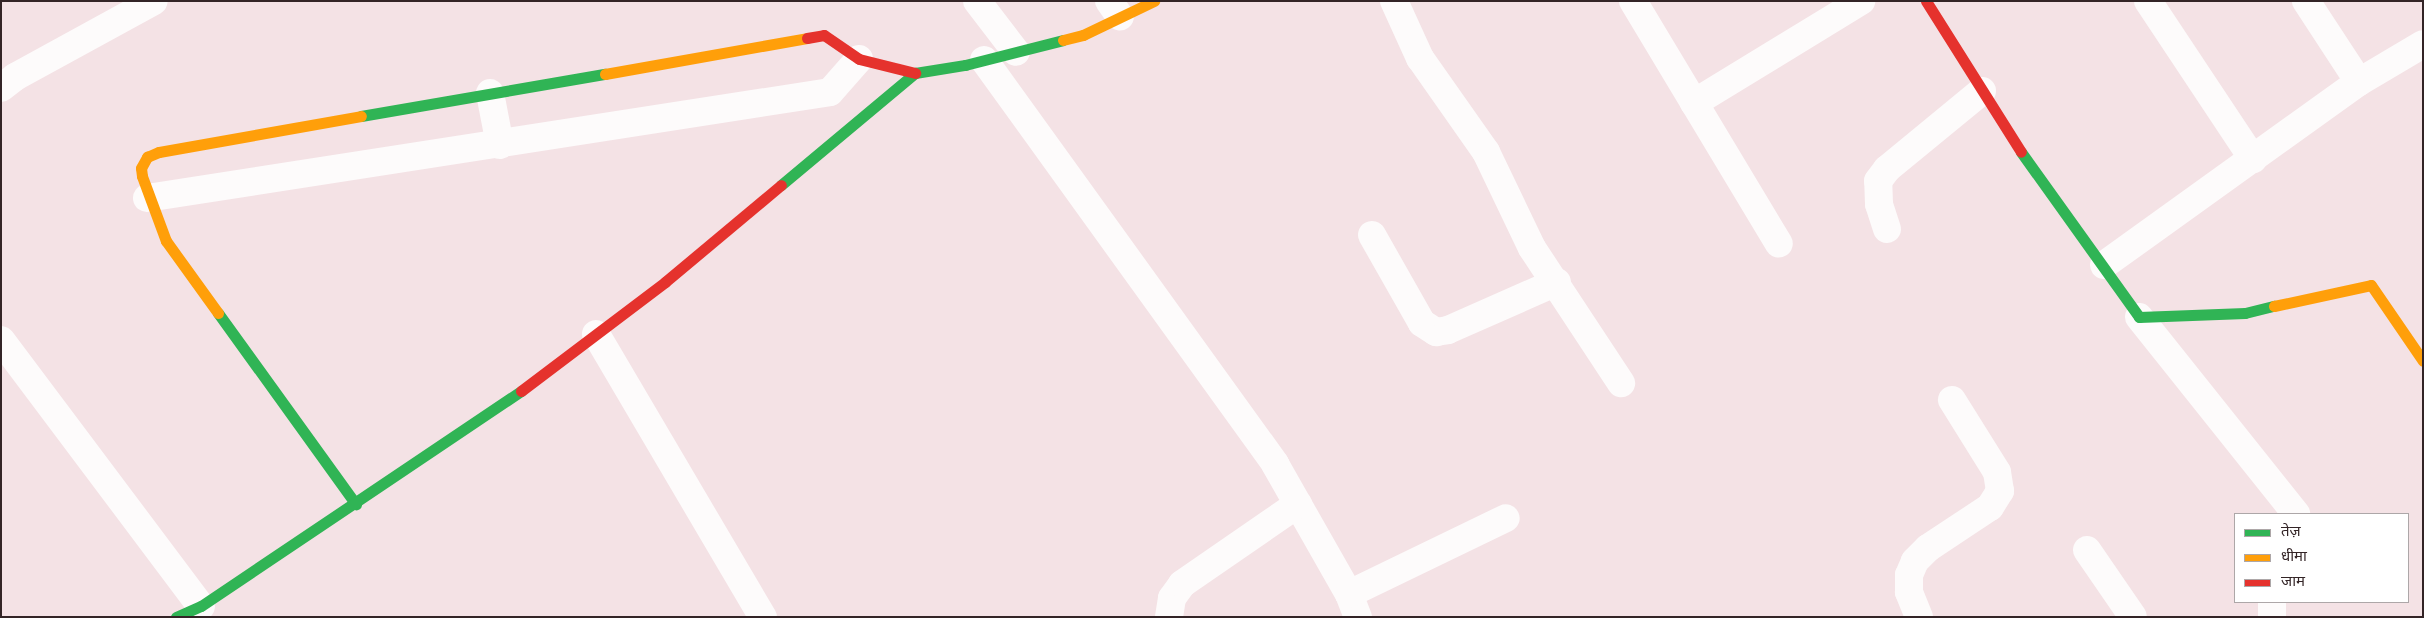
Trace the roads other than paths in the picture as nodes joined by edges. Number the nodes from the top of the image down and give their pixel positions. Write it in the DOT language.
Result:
graph roads {
  1 [pos="154,1"];
  2 [pos="977,1"];
  3 [pos="1154,1"];
  4 [pos="1394,1"];
  5 [pos="1633,1"];
  6 [pos="1861,1"];
  7 [pos="1926,1"];
  8 [pos="2148,1"];
  9 [pos="2306,1"];
  10 [pos="1115,9"];
  11 [pos="2423,44"];
  12 [pos="1016,52"];
  13 [pos="859,59"];
  14 [pos="984,60"];
  15 [pos="915,73"];
  16 [pos="2359,82"];
  17 [pos="1,88"];
  18 [pos="1982,91"];
  19 [pos="490,93"];
  20 [pos="1694,103"];
  21 [pos="500,145"];
  22 [pos="2253,159"];
  23 [pos="148,198"];
  24 [pos="1887,228"];
  25 [pos="1372,235"];
  26 [pos="1779,244"];
  27 [pos="2104,265"];
  28 [pos="1557,282"];
  29 [pos="2140,317"];
  30 [pos="596,334"];
  31 [pos="1,340"];
  32 [pos="2423,362"];
  33 [pos="1622,383"];
  34 [pos="1952,400"];
  35 [pos="356,504"];
  36 [pos="1298,504"];
  37 [pos="2295,513"];
  38 [pos="1506,518"];
  39 [pos="2088,550"];
  40 [pos="2272,603"];
  41 [pos="1354,606"];
  42 [pos="189,612"];
  43 [pos="763,617"];
  44 [pos="1169,617"];
  45 [pos="1919,617"];
  46 [pos="2133,617"];
  47 [pos="2272,617"];
  1 -- 17 [label="street"];
  2 -- 12 [label="street"];
  3 -- 10 [label="street"];
  4 -- 28 [label="street"];
  5 -- 20 [label="street"];
  6 -- 20 [label="street"];
  7 -- 18 [label="street"];
  8 -- 22 [label="street"];
  9 -- 16 [label="street"];
  10 -- 12 [label="street"];
  11 -- 16 [label="street"];
  12 -- 14 [label="street"];
  13 -- 15 [label="street"];
  13 -- 19 [label="street"];
  13 -- 21 [label="street"];
  14 -- 15 [label="street"];
  14 -- 36 [label="street"];
  15 -- 30 [label="street"];
  16 -- 22 [label="street"];
  18 -- 24 [label="street"];
  18 -- 27 [label="street"];
  19 -- 21 [label="street"];
  19 -- 23 [label="street"];
  20 -- 26 [label="street"];
  21 -- 23 [label="street"];
  22 -- 27 [label="street"];
  23 -- 35 [label="street"];
  25 -- 28 [label="street"];
  27 -- 29 [label="street"];
  28 -- 33 [label="street"];
  29 -- 32 [label="street"];
  29 -- 37 [label="street"];
  30 -- 35 [label="street"];
  30 -- 43 [label="street"];
  31 -- 42 [label="street"];
  34 -- 45 [label="street"];
  35 -- 42 [label="street"];
  36 -- 41 [label="street"];
  36 -- 44 [label="street"];
  38 -- 41 [label="street"];
  39 -- 46 [label="street"];
  40 -- 47 [label="street"];
}
